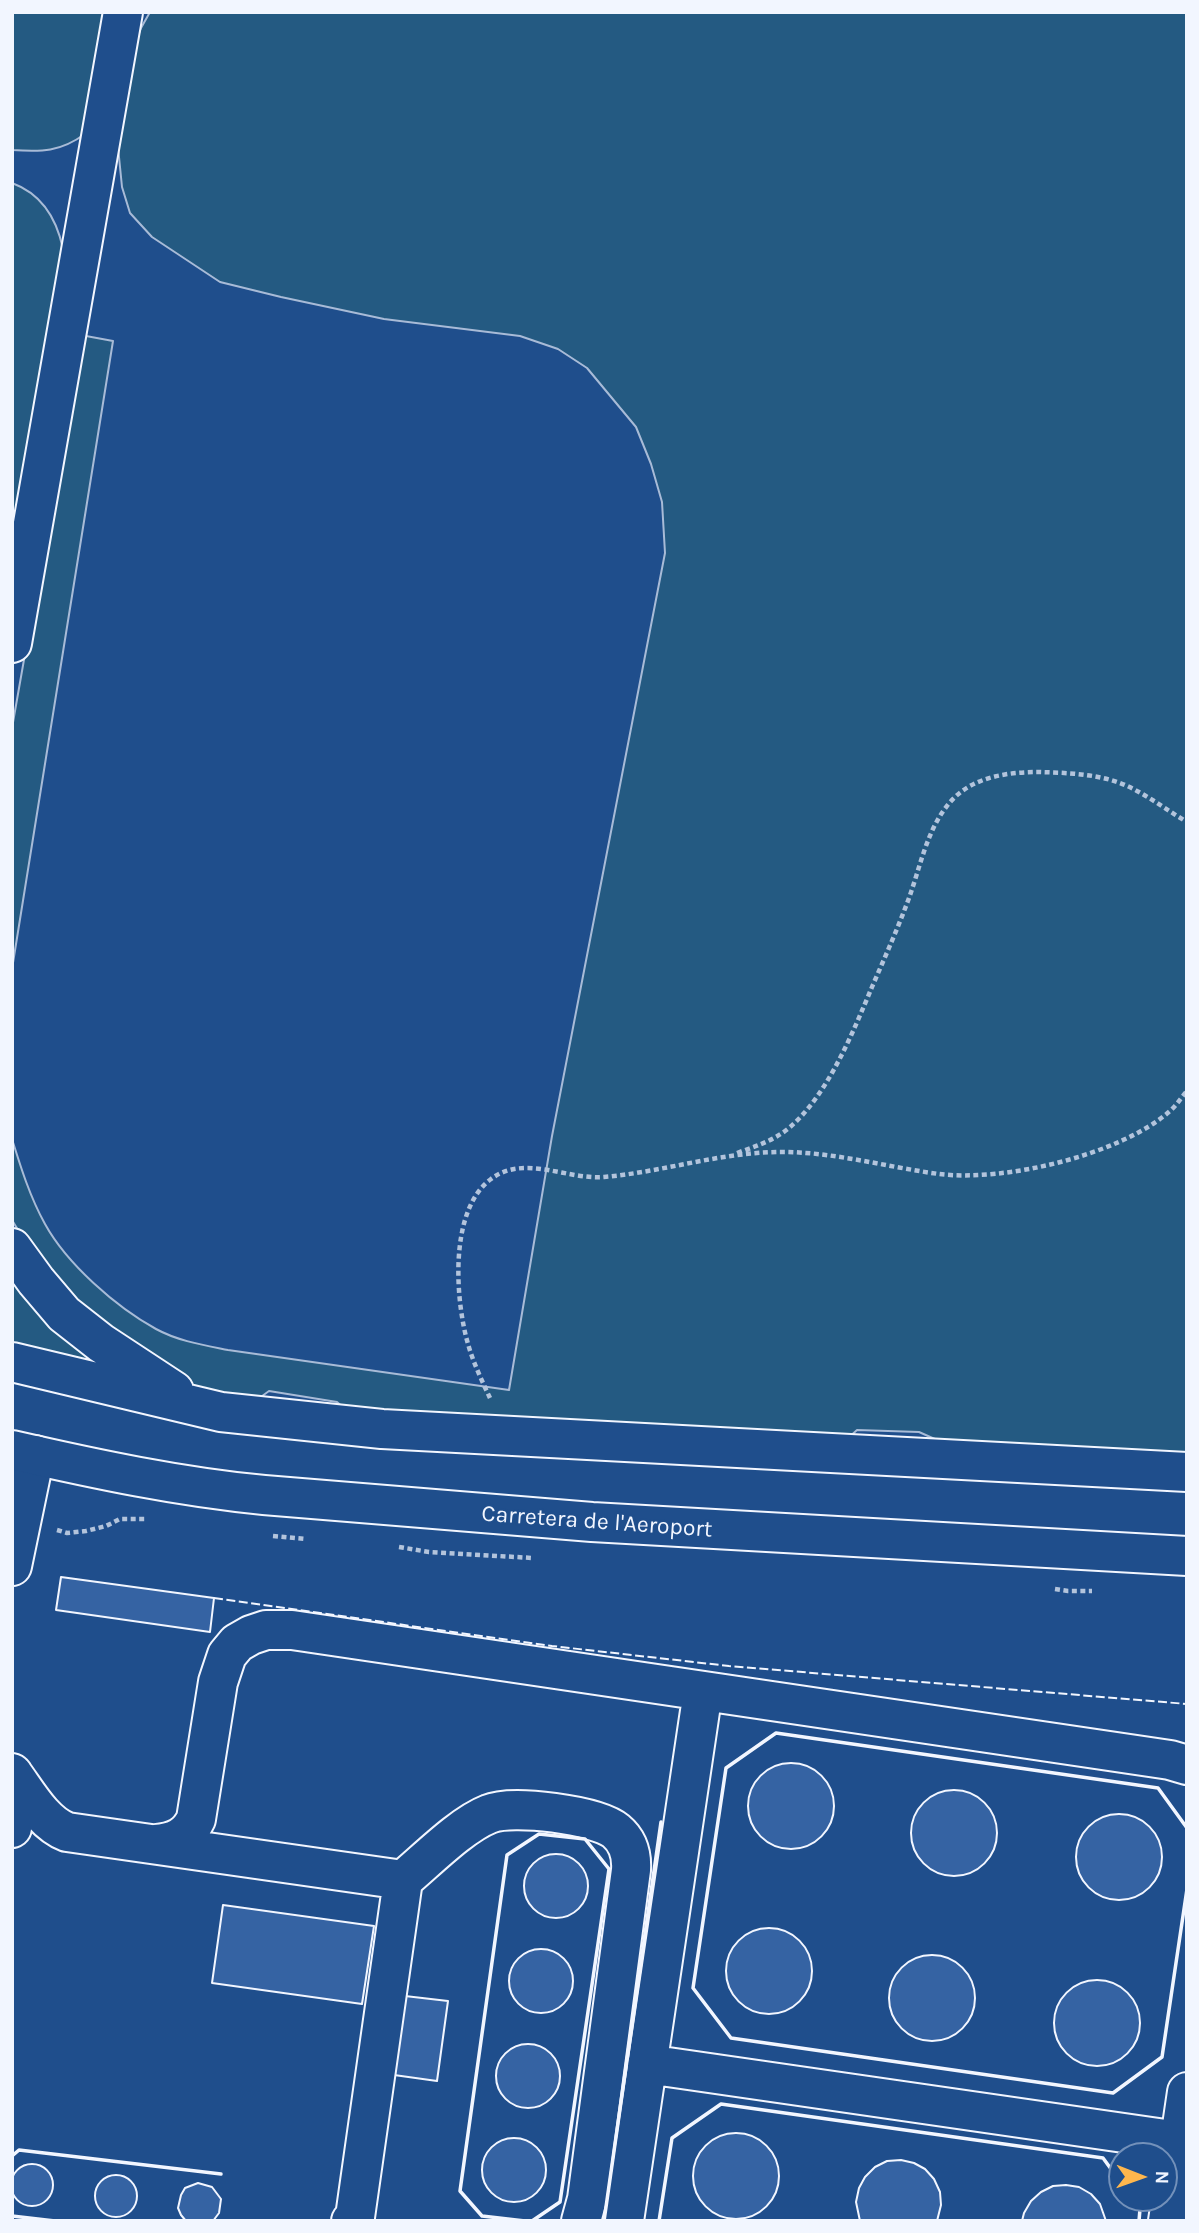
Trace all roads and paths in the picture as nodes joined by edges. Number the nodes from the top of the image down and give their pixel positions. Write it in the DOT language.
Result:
graph roads {
  1 [pos="122,12"];
  2 [pos="12,643"];
  3 [pos="1187,822"];
  4 [pos="1187,1091"];
  5 [pos="733,1155"];
  6 [pos="12,1248"];
  7 [pos="12,1362"];
  8 [pos="221,1412"];
  9 [pos="505,1435"];
  10 [pos="24,1452"];
  11 [pos="1187,1472"];
  12 [pos="1187,1556"];
  13 [pos="12,1566"];
  14 [pos="703,1690"];
  15 [pos="1187,1765"];
  16 [pos="13,1773"];
  17 [pos="12,1828"];
  18 [pos="156,1844"];
  19 [pos="403,1880"];
  20 [pos="647,2064"];
  21 [pos="1187,2092"];
  22 [pos="1180,2141"];
  23 [pos="362,2220"];
  24 [pos="580,2221"];
  25 [pos="624,2221"];
  26 [pos="1168,2221"];
  1 -- 2 [label="main road"];
  3 -- 5 [label="path"];
  4 -- 5 [label="path"];
  5 -- 9 [label="path"];
  6 -- 8 [label="main road"];
  7 -- 8 [label="main road"];
  8 -- 9 [label="main road"];
  9 -- 11 [label="main road"];
  10 -- 12 [label="main road, Carretera de l'Aeroport"];
  10 -- 13 [label="main road"];
  14 -- 15 [label="main road"];
  14 -- 18 [label="main road"];
  14 -- 20 [label="main road"];
  16 -- 17 [label="main road"];
  16 -- 18 [label="main road"];
  18 -- 19 [label="main road"];
  19 -- 23 [label="main road"];
  19 -- 24 [label="main road"];
  20 -- 22 [label="main road"];
  20 -- 25 [label="main road"];
  21 -- 22 [label="main road"];
  22 -- 26 [label="main road"];
}
